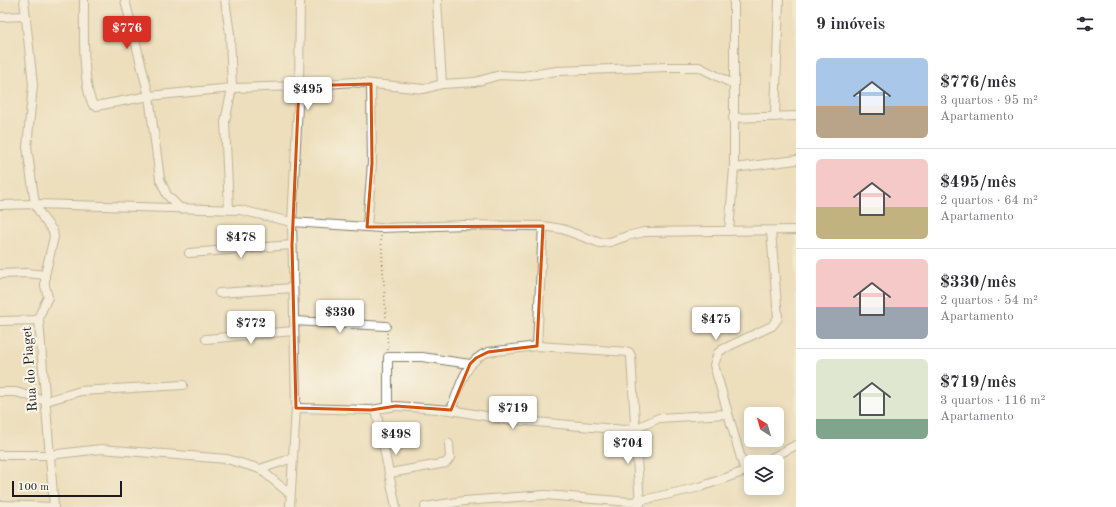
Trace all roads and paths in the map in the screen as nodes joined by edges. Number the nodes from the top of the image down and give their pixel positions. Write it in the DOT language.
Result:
graph roads {
  1 [pos="24,0"];
  2 [pos="84,0"];
  3 [pos="125,0"];
  4 [pos="225,0"];
  5 [pos="300,0"];
  6 [pos="437,0"];
  7 [pos="734,0"];
  8 [pos="779,0"];
  9 [pos="25,16"];
  10 [pos="0,17"];
  11 [pos="371,84"];
  12 [pos="442,84"];
  13 [pos="733,84"];
  14 [pos="299,86"];
  15 [pos="232,88"];
  16 [pos="149,96"];
  17 [pos="796,116"];
  18 [pos="775,117"];
  19 [pos="733,118"];
  20 [pos="796,160"];
  21 [pos="734,168"];
  22 [pos="35,204"];
  23 [pos="0,205"];
  24 [pos="181,209"];
  25 [pos="229,209"];
  26 [pos="292,222"];
  27 [pos="542,226"];
  28 [pos="367,227"];
  29 [pos="381,228"];
  30 [pos="796,230"];
  31 [pos="729,231"];
  32 [pos="771,231"];
  33 [pos="292,245"];
  34 [pos="189,253"];
  35 [pos="0,274"];
  36 [pos="45,275"];
  37 [pos="293,288"];
  38 [pos="219,293"];
  39 [pos="39,320"];
  40 [pos="0,321"];
  41 [pos="294,321"];
  42 [pos="386,326"];
  43 [pos="294,331"];
  44 [pos="206,339"];
  45 [pos="537,346"];
  46 [pos="388,357"];
  47 [pos="470,364"];
  48 [pos="183,385"];
  49 [pos="0,392"];
  50 [pos="46,401"];
  51 [pos="388,406"];
  52 [pos="296,408"];
  53 [pos="376,410"];
  54 [pos="451,410"];
  55 [pos="727,414"];
  56 [pos="636,428"];
  57 [pos="449,444"];
  58 [pos="796,445"];
  59 [pos="0,455"];
  60 [pos="49,455"];
  61 [pos="777,455"];
  62 [pos="292,458"];
  63 [pos="744,459"];
  64 [pos="260,469"];
  65 [pos="744,471"];
  66 [pos="390,473"];
  67 [pos="290,494"];
  68 [pos="640,504"];
  69 [pos="0,505"];
  70 [pos="53,507"];
  71 [pos="290,507"];
  72 [pos="396,507"];
  73 [pos="425,507"];
  1 -- 9 [label="street, Rua do Piaget"];
  2 -- 16 [label="street"];
  3 -- 16 [label="street"];
  4 -- 15 [label="street"];
  5 -- 14 [label="street"];
  6 -- 12 [label="street"];
  7 -- 13 [label="street"];
  8 -- 18 [label="street"];
  9 -- 10 [label="street"];
  9 -- 22 [label="street, Rua do Piaget"];
  11 -- 12 [label="street"];
  11 -- 14 [label="street"];
  11 -- 28 [label="street"];
  12 -- 13 [label="street"];
  13 -- 19 [label="street"];
  14 -- 15 [label="street"];
  14 -- 26 [label="street"];
  15 -- 16 [label="street"];
  15 -- 25 [label="street"];
  16 -- 24 [label="street"];
  17 -- 18 [label="street"];
  18 -- 19 [label="street"];
  19 -- 21 [label="street"];
  20 -- 21 [label="street"];
  21 -- 31 [label="street"];
  22 -- 23 [label="street"];
  22 -- 24 [label="street"];
  22 -- 36 [label="street, Rua do Piaget"];
  24 -- 25 [label="street"];
  25 -- 26 [label="street"];
  26 -- 28 [label="street"];
  26 -- 33 [label="street"];
  27 -- 29 [label="street"];
  27 -- 31 [label="street"];
  27 -- 45 [label="street"];
  28 -- 29 [label="street"];
  29 -- 42 [label="path"];
  30 -- 32 [label="street"];
  31 -- 32 [label="street"];
  32 -- 55 [label="street"];
  33 -- 34 [label="street"];
  33 -- 37 [label="street"];
  35 -- 36 [label="street"];
  36 -- 39 [label="street, Rua do Piaget"];
  37 -- 38 [label="street"];
  37 -- 41 [label="street"];
  39 -- 40 [label="street"];
  39 -- 50 [label="street, Rua do Piaget"];
  41 -- 42 [label="street"];
  41 -- 43 [label="street"];
  42 -- 46 [label="path"];
  43 -- 44 [label="street"];
  43 -- 52 [label="street"];
  45 -- 47 [label="street"];
  45 -- 56 [label="street"];
  46 -- 47 [label="street"];
  46 -- 51 [label="street"];
  47 -- 54 [label="street"];
  48 -- 50 [label="street"];
  49 -- 50 [label="street"];
  50 -- 60 [label="street, Rua do Piaget"];
  51 -- 53 [label="street"];
  51 -- 54 [label="street"];
  52 -- 53 [label="street"];
  52 -- 62 [label="street"];
  53 -- 66 [label="street"];
  54 -- 56 [label="street"];
  55 -- 56 [label="street"];
  55 -- 63 [label="street"];
  56 -- 68 [label="street"];
  57 -- 66 [label="street"];
  58 -- 61 [label="street"];
  59 -- 60 [label="street"];
  60 -- 64 [label="street"];
  60 -- 70 [label="street, Rua do Piaget"];
  62 -- 64 [label="street"];
  62 -- 67 [label="street"];
  64 -- 67 [label="street"];
  65 -- 68 [label="street"];
  66 -- 72 [label="street"];
  67 -- 71 [label="street"];
  68 -- 73 [label="street"];
  69 -- 70 [label="street"];
}
